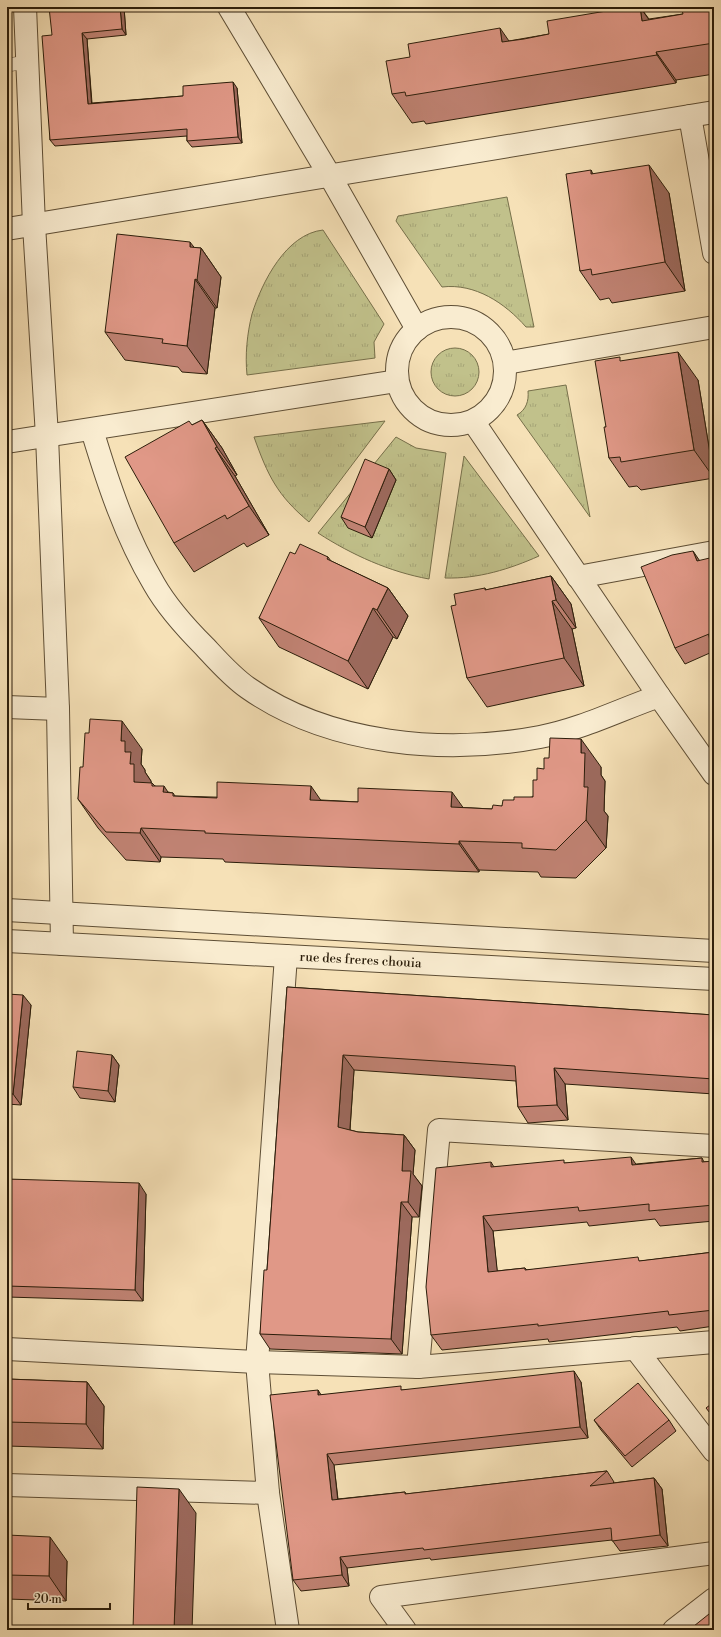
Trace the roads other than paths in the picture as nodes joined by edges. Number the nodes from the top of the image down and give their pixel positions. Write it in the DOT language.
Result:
graph roads {
  1 [pos="25,7"];
  2 [pos="229,7"];
  3 [pos="17,63"];
  4 [pos="714,112"];
  5 [pos="690,116"];
  6 [pos="330,176"];
  7 [pos="34,225"];
  8 [pos="7,229"];
  9 [pos="714,253"];
  10 [pos="714,327"];
  11 [pos="417,328"];
  12 [pos="505,363"];
  13 [pos="398,381"];
  14 [pos="473,422"];
  15 [pos="92,430"];
  16 [pos="47,436"];
  17 [pos="7,442"];
  18 [pos="714,552"];
  19 [pos="578,577"];
  20 [pos="659,696"];
  21 [pos="7,707"];
  22 [pos="58,709"];
  23 [pos="714,774"];
  24 [pos="7,910"];
  25 [pos="62,914"];
  26 [pos="7,941"];
  27 [pos="62,944"];
  28 [pos="714,951"];
  29 [pos="286,956"];
  30 [pos="714,978"];
  31 [pos="714,1146"];
  32 [pos="714,1342"];
  33 [pos="635,1348"];
  34 [pos="7,1349"];
  35 [pos="257,1362"];
  36 [pos="418,1367"];
  37 [pos="714,1451"];
  38 [pos="7,1485"];
  39 [pos="268,1493"];
  40 [pos="714,1554"];
  41 [pos="714,1599"];
  42 [pos="288,1630"];
  43 [pos="405,1630"];
  44 [pos="674,1630"];
  1 -- 3 [label="street"];
  2 -- 6 [label="street"];
  3 -- 7 [label="street"];
  4 -- 5 [label="street"];
  5 -- 6 [label="street"];
  5 -- 9 [label="street"];
  6 -- 7 [label="street"];
  6 -- 11 [label="street"];
  7 -- 8 [label="street"];
  7 -- 16 [label="street"];
  10 -- 12 [label="street"];
  11 -- 12 [label="street"];
  11 -- 13 [label="street"];
  12 -- 14 [label="street"];
  13 -- 14 [label="street"];
  13 -- 15 [label="street"];
  14 -- 19 [label="street"];
  15 -- 16 [label="street"];
  15 -- 20 [label="street"];
  16 -- 17 [label="street"];
  16 -- 22 [label="street"];
  18 -- 19 [label="street"];
  19 -- 20 [label="street"];
  20 -- 23 [label="street"];
  21 -- 22 [label="street"];
  22 -- 25 [label="street"];
  24 -- 25 [label="street"];
  25 -- 27 [label="street"];
  25 -- 28 [label="street"];
  26 -- 27 [label="street, rue des freres chouia"];
  27 -- 29 [label="street, rue des freres chouia"];
  29 -- 30 [label="street, rue des freres chouia"];
  29 -- 35 [label="street"];
  31 -- 36 [label="street"];
  32 -- 33 [label="street"];
  33 -- 36 [label="street"];
  33 -- 37 [label="street"];
  34 -- 35 [label="street"];
  35 -- 36 [label="street"];
  35 -- 39 [label="street"];
  38 -- 39 [label="street"];
  39 -- 42 [label="street"];
  40 -- 43 [label="street"];
  41 -- 44 [label="street"];
}
